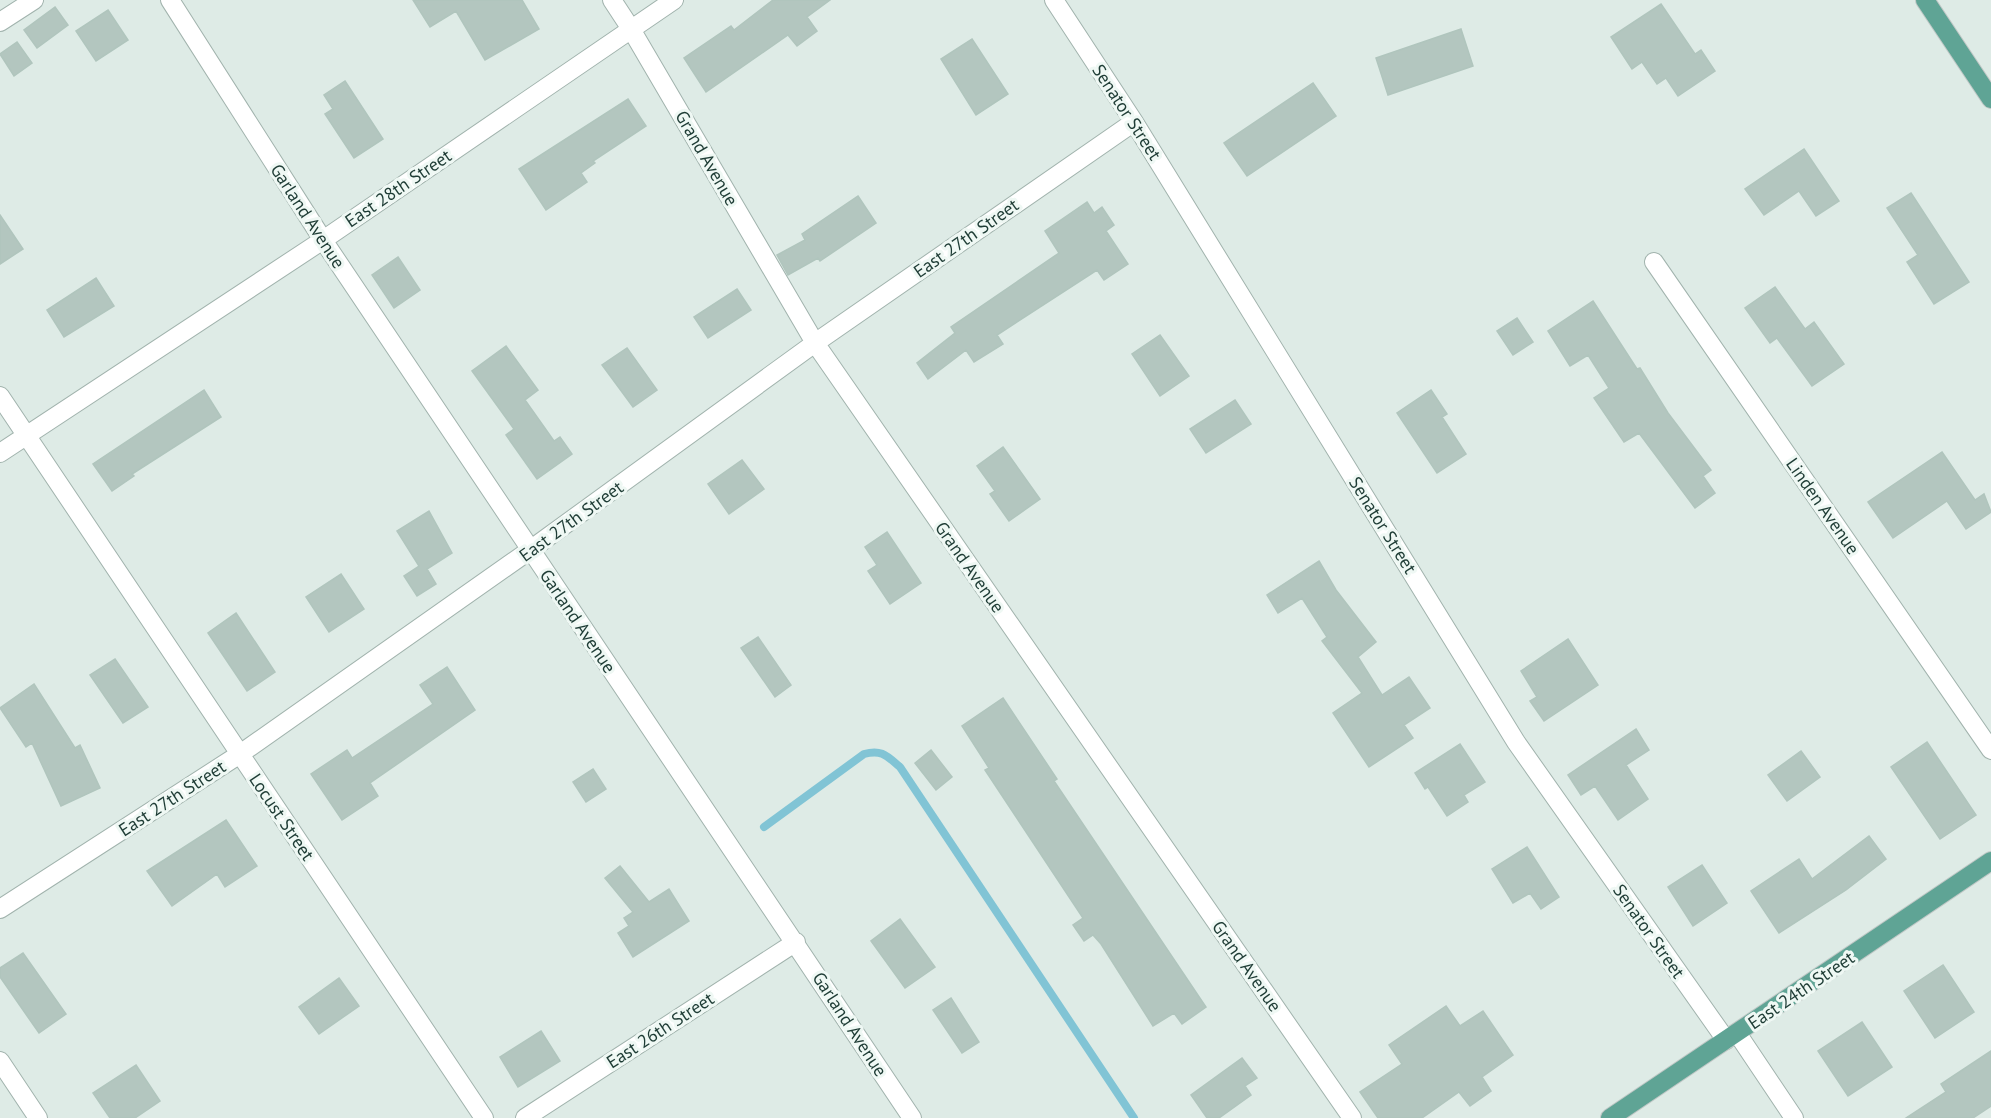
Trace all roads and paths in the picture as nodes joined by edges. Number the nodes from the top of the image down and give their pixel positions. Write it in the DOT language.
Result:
graph roads {
  1 [pos="34,0"];
  2 [pos="170,0"];
  3 [pos="612,0"];
  4 [pos="674,0"];
  5 [pos="1054,0"];
  6 [pos="1932,2"];
  7 [pos="0,22"];
  8 [pos="632,29"];
  9 [pos="1991,99"];
  10 [pos="1134,122"];
  11 [pos="323,240"];
  12 [pos="1654,262"];
  13 [pos="815,343"];
  14 [pos="0,396"];
  15 [pos="26,434"];
  16 [pos="0,453"];
  17 [pos="530,550"];
  18 [pos="1991,750"];
  19 [pos="240,754"];
  20 [pos="1991,861"];
  21 [pos="0,909"];
  22 [pos="796,942"];
  23 [pos="1731,1037"];
  24 [pos="0,1061"];
  25 [pos="38,1118"];
  26 [pos="484,1118"];
  27 [pos="525,1118"];
  28 [pos="912,1118"];
  29 [pos="1352,1118"];
  30 [pos="1610,1118"];
  31 [pos="1794,1118"];
  1 -- 7 [label="street"];
  2 -- 11 [label="street, Garland Avenue"];
  3 -- 8 [label="street, Grand Avenue"];
  4 -- 8 [label="street, East 28th Street"];
  5 -- 10 [label="street, Senator Street"];
  6 -- 9 [label="main road"];
  8 -- 11 [label="street, East 28th Street"];
  8 -- 13 [label="street, Grand Avenue"];
  10 -- 13 [label="street, East 27th Street"];
  10 -- 23 [label="street, Senator Street"];
  11 -- 15 [label="street, East 28th Street"];
  11 -- 17 [label="street, Garland Avenue"];
  12 -- 18 [label="street, Linden Avenue"];
  13 -- 17 [label="street, East 27th Street"];
  13 -- 29 [label="street, Grand Avenue"];
  14 -- 15 [label="street, Locust Street"];
  15 -- 16 [label="street, East 28th Street"];
  15 -- 19 [label="street, Locust Street"];
  17 -- 19 [label="street, East 27th Street"];
  17 -- 22 [label="street, Garland Avenue"];
  19 -- 21 [label="street, East 27th Street"];
  19 -- 26 [label="street, Locust Street"];
  20 -- 23 [label="main road, East 24th Street"];
  22 -- 27 [label="street, East 26th Street"];
  22 -- 28 [label="street, Garland Avenue"];
  23 -- 30 [label="main road, East 24th Street"];
  23 -- 31 [label="street, Senator Street"];
  24 -- 25 [label="street"];
}
